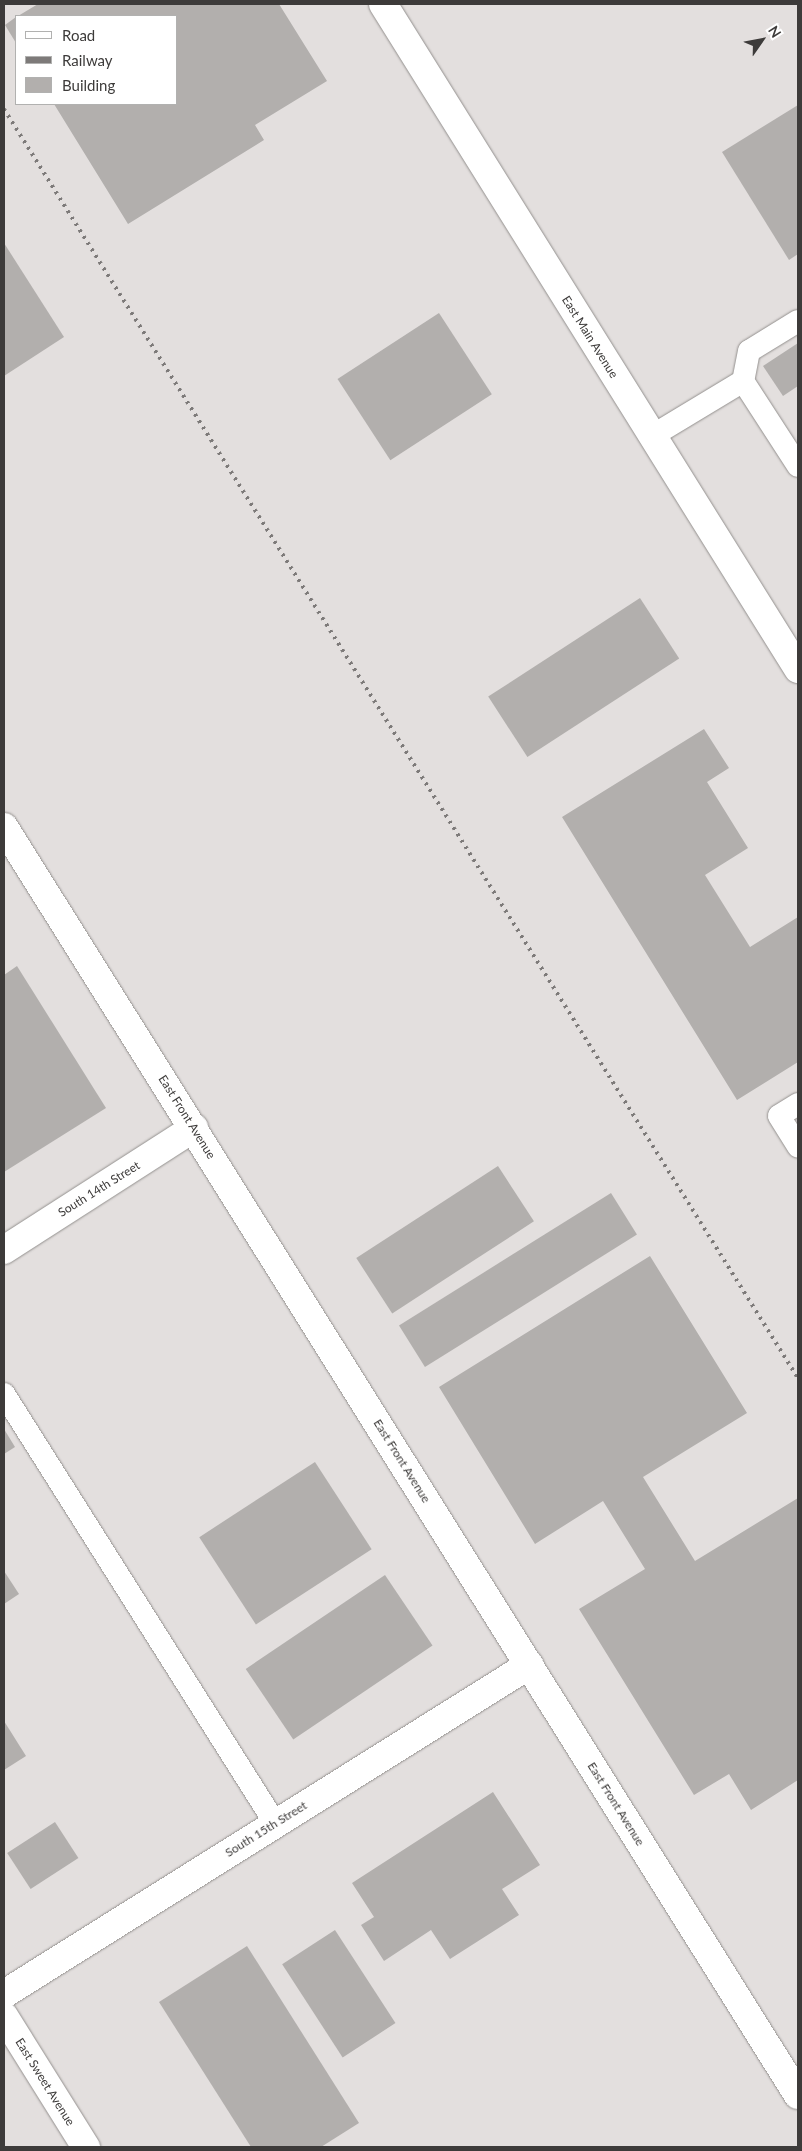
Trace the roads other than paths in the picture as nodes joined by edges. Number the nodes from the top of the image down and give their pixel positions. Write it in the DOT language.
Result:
graph roads {
  1 [pos="383,4"];
  2 [pos="798,321"];
  3 [pos="743,381"];
  4 [pos="652,436"];
  5 [pos="798,466"];
  6 [pos="798,670"];
  7 [pos="4,827"];
  8 [pos="798,1104"];
  9 [pos="194,1128"];
  10 [pos="798,1146"];
  11 [pos="4,1250"];
  12 [pos="4,1394"];
  13 [pos="529,1665"];
  14 [pos="275,1823"];
  15 [pos="4,1994"];
  16 [pos="4,2016"];
  17 [pos="798,2095"];
  18 [pos="86,2147"];
  1 -- 4 [label="street, East Main Avenue"];
  2 -- 3 [label="lane"];
  3 -- 4 [label="lane"];
  3 -- 5 [label="lane"];
  4 -- 6 [label="street, East Main Avenue"];
  7 -- 9 [label="street, East Front Avenue"];
  8 -- 10 [label="lane"];
  9 -- 11 [label="street, South 14th Street"];
  9 -- 13 [label="street, East Front Avenue"];
  12 -- 14 [label="lane"];
  13 -- 14 [label="street, South 15th Street"];
  13 -- 17 [label="street, East Front Avenue"];
  14 -- 15 [label="street, South 15th Street"];
  16 -- 18 [label="street, East Sweet Avenue"];
}
